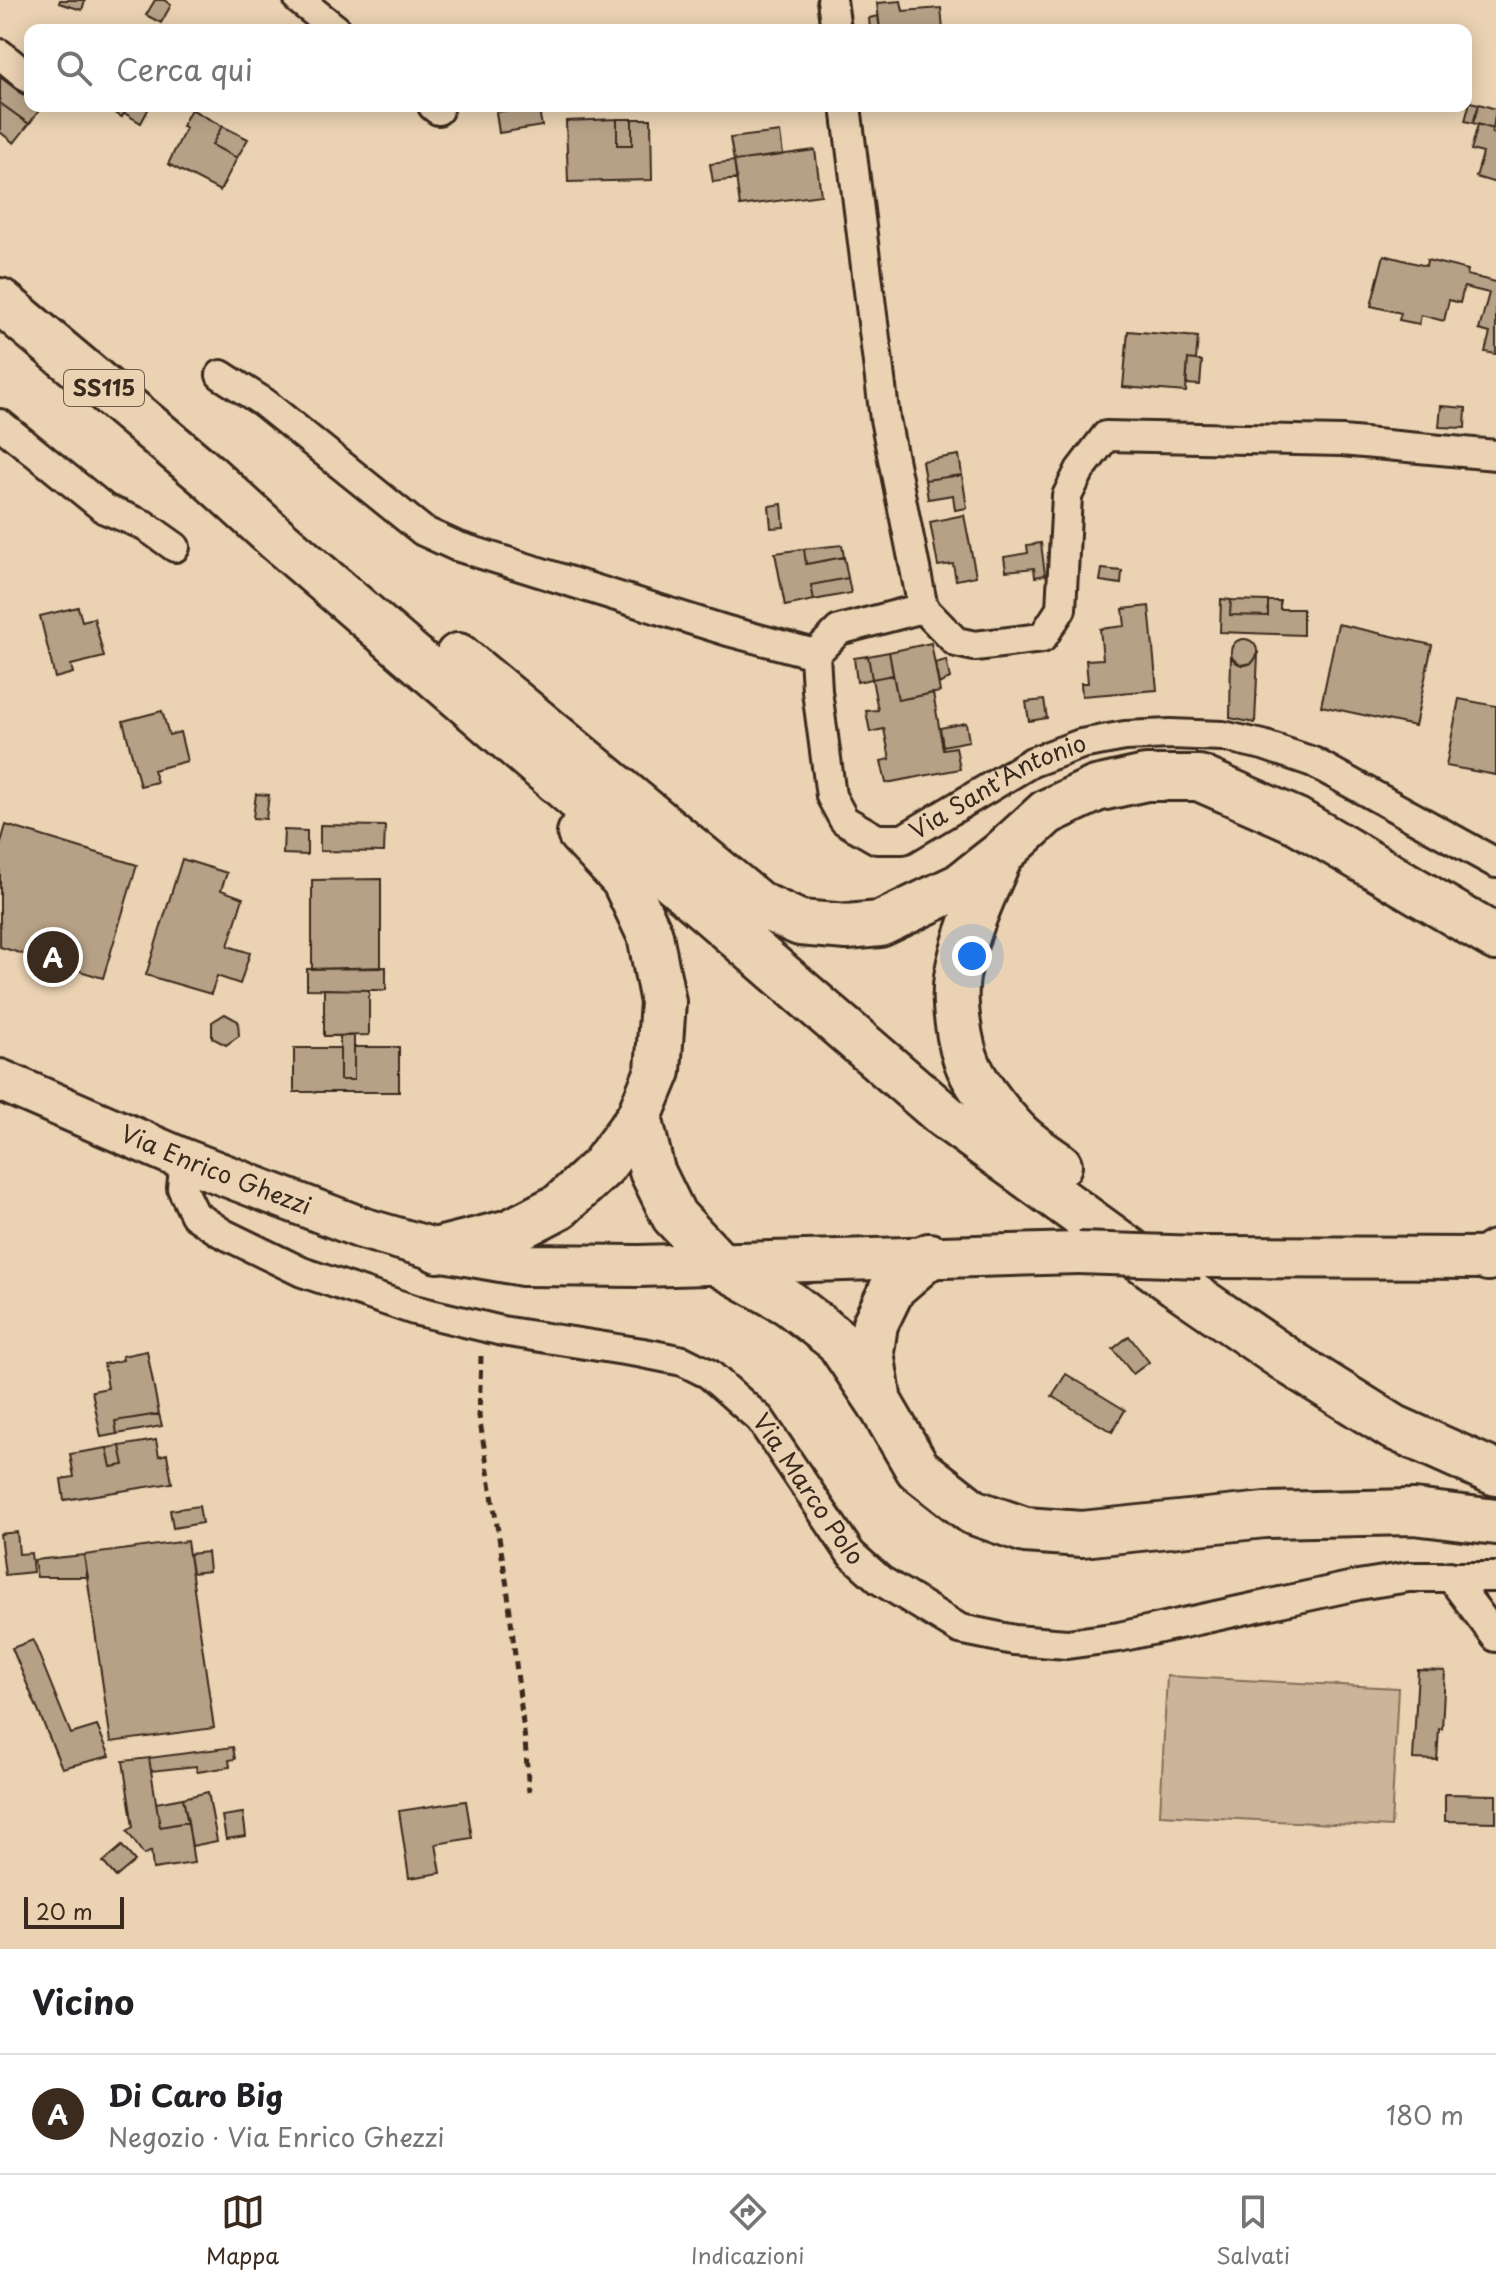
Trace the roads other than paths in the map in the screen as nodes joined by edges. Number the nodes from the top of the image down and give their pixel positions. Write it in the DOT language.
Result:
graph roads {
  1 [pos="299,0"];
  2 [pos="832,0"];
  3 [pos="329,24"];
  4 [pos="835,24"];
  5 [pos="0,54"];
  6 [pos="24,74"];
  7 [pos="847,112"];
  8 [pos="0,301"];
  9 [pos="221,375"];
  10 [pos="0,424"];
  11 [pos="1496,455"];
  12 [pos="208,476"];
  13 [pos="277,539"];
  14 [pos="175,547"];
  15 [pos="923,608"];
  16 [pos="815,654"];
  17 [pos="1001,854"];
  18 [pos="1495,860"];
  19 [pos="1496,938"];
  20 [pos="0,1080"];
  21 [pos="639,1117"];
  22 [pos="185,1160"];
  23 [pos="438,1250"];
  24 [pos="929,1256"];
  25 [pos="1493,1256"];
  26 [pos="718,1263"];
  27 [pos="879,1402"];
  28 [pos="1489,1470"];
  29 [pos="1496,1522"];
  30 [pos="1450,1576"];
  31 [pos="1496,1577"];
  32 [pos="1496,1637"];
  1 -- 3 [label="street"];
  2 -- 4 [label="street"];
  5 -- 6 [label="street"];
  7 -- 15 [label="street"];
  8 -- 12 [label="main road, SS115"];
  9 -- 16 [label="street"];
  10 -- 14 [label="street"];
  11 -- 15 [label="street"];
  12 -- 13 [label="main road"];
  12 -- 17 [label="main road"];
  13 -- 21 [label="main road"];
  13 -- 28 [label="main road"];
  15 -- 16 [label="street"];
  16 -- 18 [label="street, Via Sant'Antonio"];
  17 -- 19 [label="main road"];
  17 -- 28 [label="main road"];
  20 -- 22 [label="street, Via Enrico Ghezzi"];
  21 -- 23 [label="main road"];
  21 -- 26 [label="main road"];
  22 -- 23 [label="street, Via Enrico Ghezzi"];
  22 -- 30 [label="street, Via Marco Polo"];
  23 -- 26 [label="street, Via Enrico Ghezzi"];
  24 -- 25 [label="street, Via Enrico Ghezzi, bridge"];
  24 -- 26 [label="street, Via Enrico Ghezzi"];
  24 -- 27 [label="main road"];
  26 -- 27 [label="main road"];
  27 -- 29 [label="main road"];
  30 -- 31 [label="street, Via Marco Polo"];
  30 -- 32 [label="street"];
}
